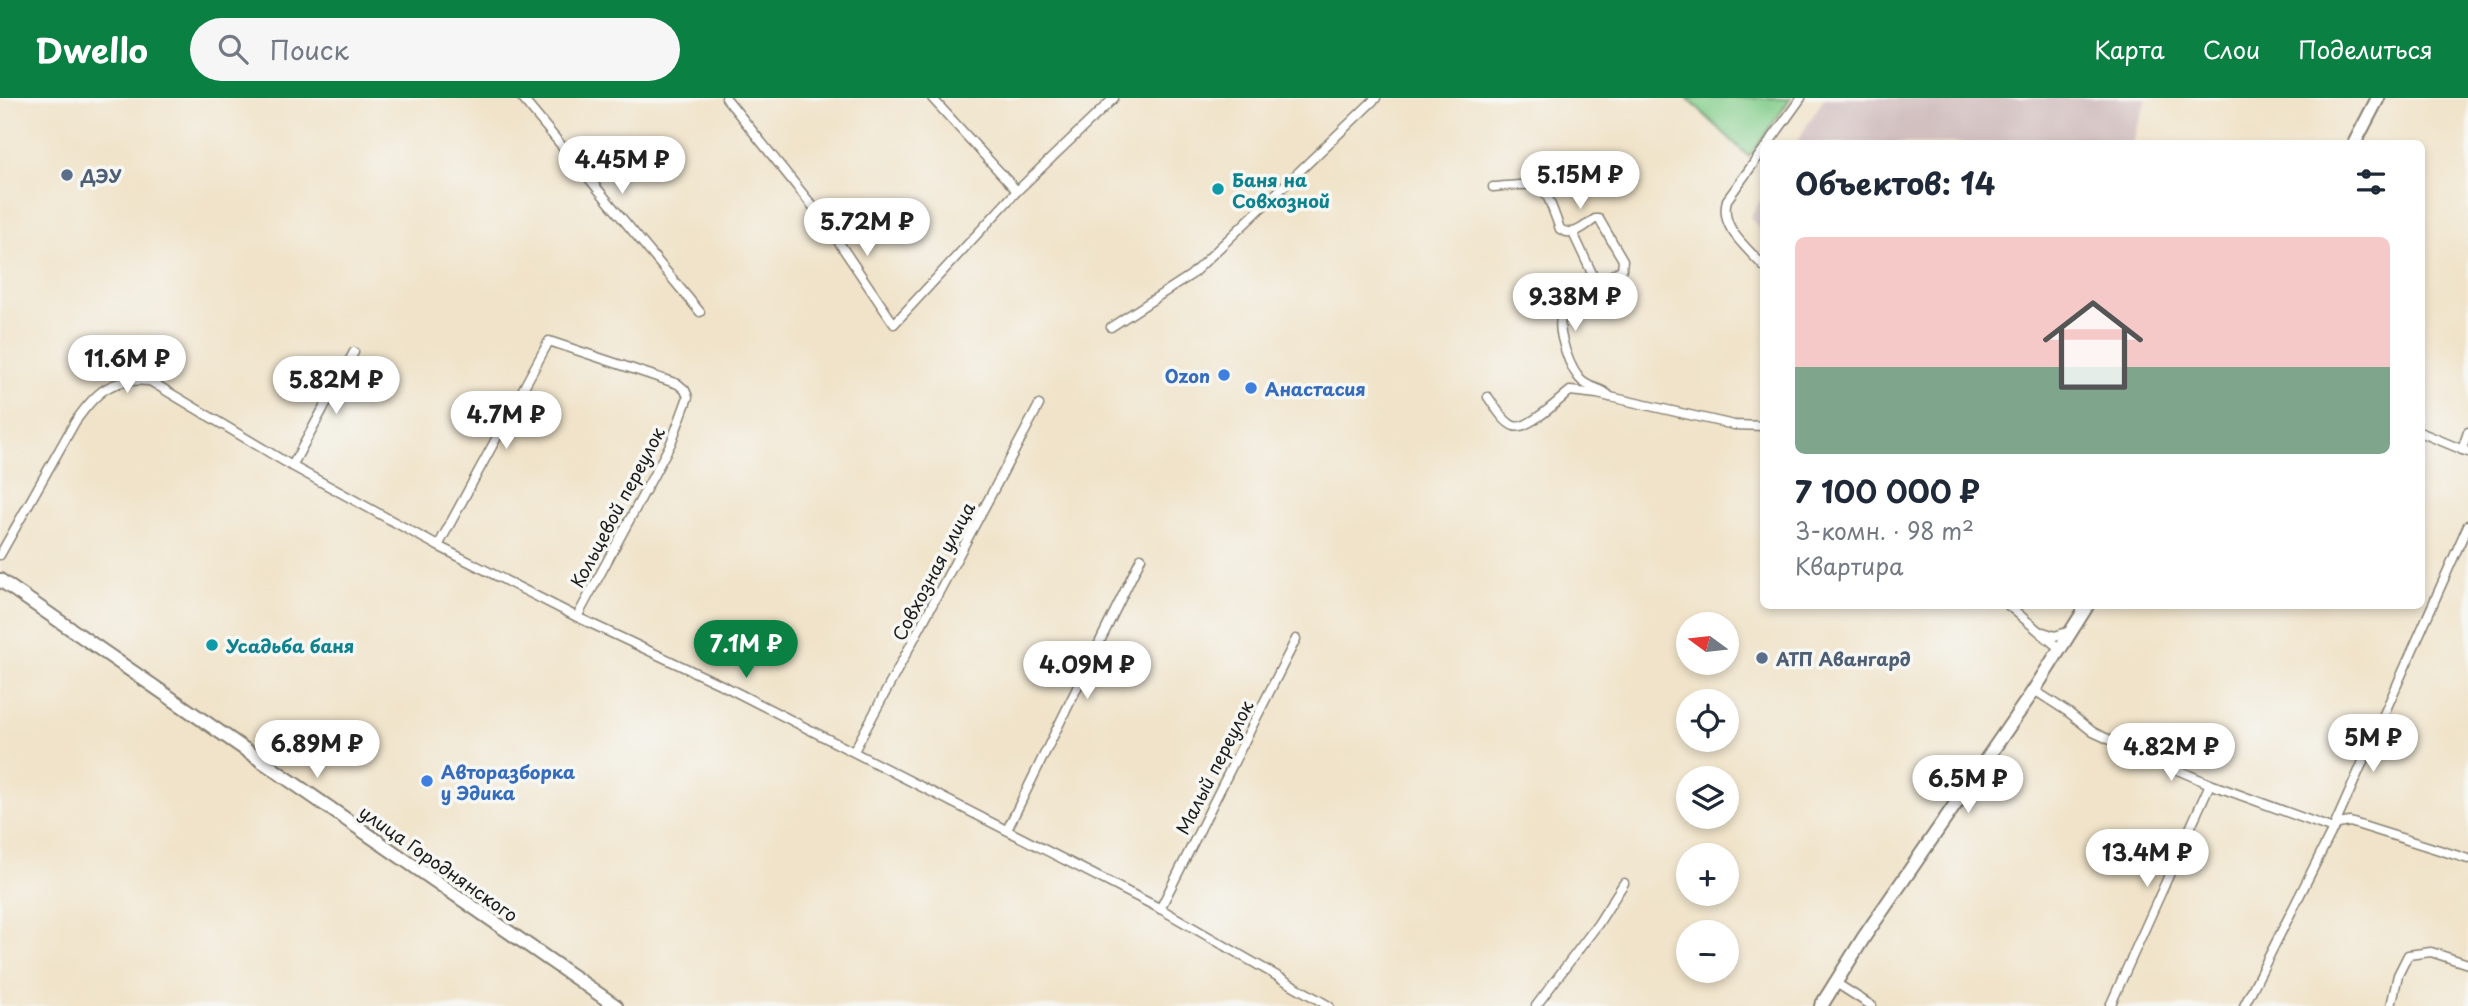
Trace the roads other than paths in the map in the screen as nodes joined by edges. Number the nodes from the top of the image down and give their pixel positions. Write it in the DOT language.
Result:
graph roads {
  1 [pos="522,98"];
  2 [pos="726,98"];
  3 [pos="932,98"];
  4 [pos="1114,98"];
  5 [pos="1376,98"];
  6 [pos="1801,98"];
  7 [pos="2378,98"];
  8 [pos="1771,140"];
  9 [pos="2356,140"];
  10 [pos="1760,155"];
  11 [pos="1493,187"];
  12 [pos="1017,191"];
  13 [pos="1573,233"];
  14 [pos="1760,263"];
  15 [pos="1597,284"];
  16 [pos="701,313"];
  17 [pos="1111,327"];
  18 [pos="354,352"];
  19 [pos="1577,375"];
  20 [pos="1570,391"];
  21 [pos="1488,397"];
  22 [pos="1610,397"];
  23 [pos="1039,405"];
  24 [pos="1760,426"];
  25 [pos="2468,432"];
  26 [pos="2425,434"];
  27 [pos="2465,451"];
  28 [pos="292,466"];
  29 [pos="2468,525"];
  30 [pos="439,546"];
  31 [pos="0,555"];
  32 [pos="1141,558"];
  33 [pos="0,580"];
  34 [pos="2013,609"];
  35 [pos="2085,609"];
  36 [pos="577,617"];
  37 [pos="2037,629"];
  38 [pos="2071,631"];
  39 [pos="1296,639"];
  40 [pos="2049,639"];
  41 [pos="2060,649"];
  42 [pos="2051,663"];
  43 [pos="2034,690"];
  44 [pos="854,751"];
  45 [pos="2210,784"];
  46 [pos="2333,829"];
  47 [pos="1007,830"];
  48 [pos="2468,859"];
  49 [pos="1624,883"];
  50 [pos="1160,909"];
  51 [pos="2468,964"];
  52 [pos="1836,982"];
  53 [pos="616,1006"];
  54 [pos="1329,1006"];
  55 [pos="1536,1006"];
  56 [pos="1821,1006"];
  57 [pos="1872,1006"];
  58 [pos="2110,1006"];
  59 [pos="2244,1006"];
  60 [pos="2391,1006"];
  1 -- 16 [label="street"];
  2 -- 12 [label="street"];
  3 -- 12 [label="street"];
  4 -- 12 [label="street"];
  5 -- 17 [label="street"];
  6 -- 8 [label="street"];
  7 -- 9 [label="main road"];
  10 -- 14 [label="street"];
  11 -- 13 [label="street"];
  13 -- 15 [label="street"];
  13 -- 15 [label="street"];
  15 -- 19 [label="street"];
  18 -- 28 [label="street"];
  19 -- 20 [label="street"];
  19 -- 22 [label="street"];
  20 -- 21 [label="street"];
  20 -- 22 [label="street"];
  22 -- 24 [label="street"];
  23 -- 44 [label="street, Совхозная улица"];
  25 -- 27 [label="street"];
  26 -- 27 [label="street"];
  28 -- 30 [label="street"];
  28 -- 31 [label="street"];
  29 -- 46 [label="street"];
  30 -- 36 [label="street"];
  30 -- 36 [label="street, Кольцевой переулок"];
  32 -- 47 [label="street"];
  33 -- 53 [label="main road, улица Городнянского"];
  34 -- 37 [label="street"];
  35 -- 38 [label="main road"];
  36 -- 44 [label="street"];
  37 -- 38 [label="street"];
  37 -- 40 [label="street"];
  38 -- 41 [label="main road"];
  39 -- 50 [label="street, Малый переулок"];
  40 -- 41 [label="street"];
  40 -- 42 [label="street"];
  41 -- 42 [label="main road"];
  42 -- 43 [label="main road"];
  43 -- 45 [label="street"];
  43 -- 52 [label="main road"];
  44 -- 47 [label="street"];
  45 -- 46 [label="street"];
  45 -- 58 [label="street"];
  46 -- 48 [label="street"];
  46 -- 59 [label="street"];
  47 -- 50 [label="street"];
  49 -- 55 [label="street"];
  50 -- 54 [label="street"];
  51 -- 60 [label="street"];
  52 -- 56 [label="main road"];
  52 -- 57 [label="street"];
}
